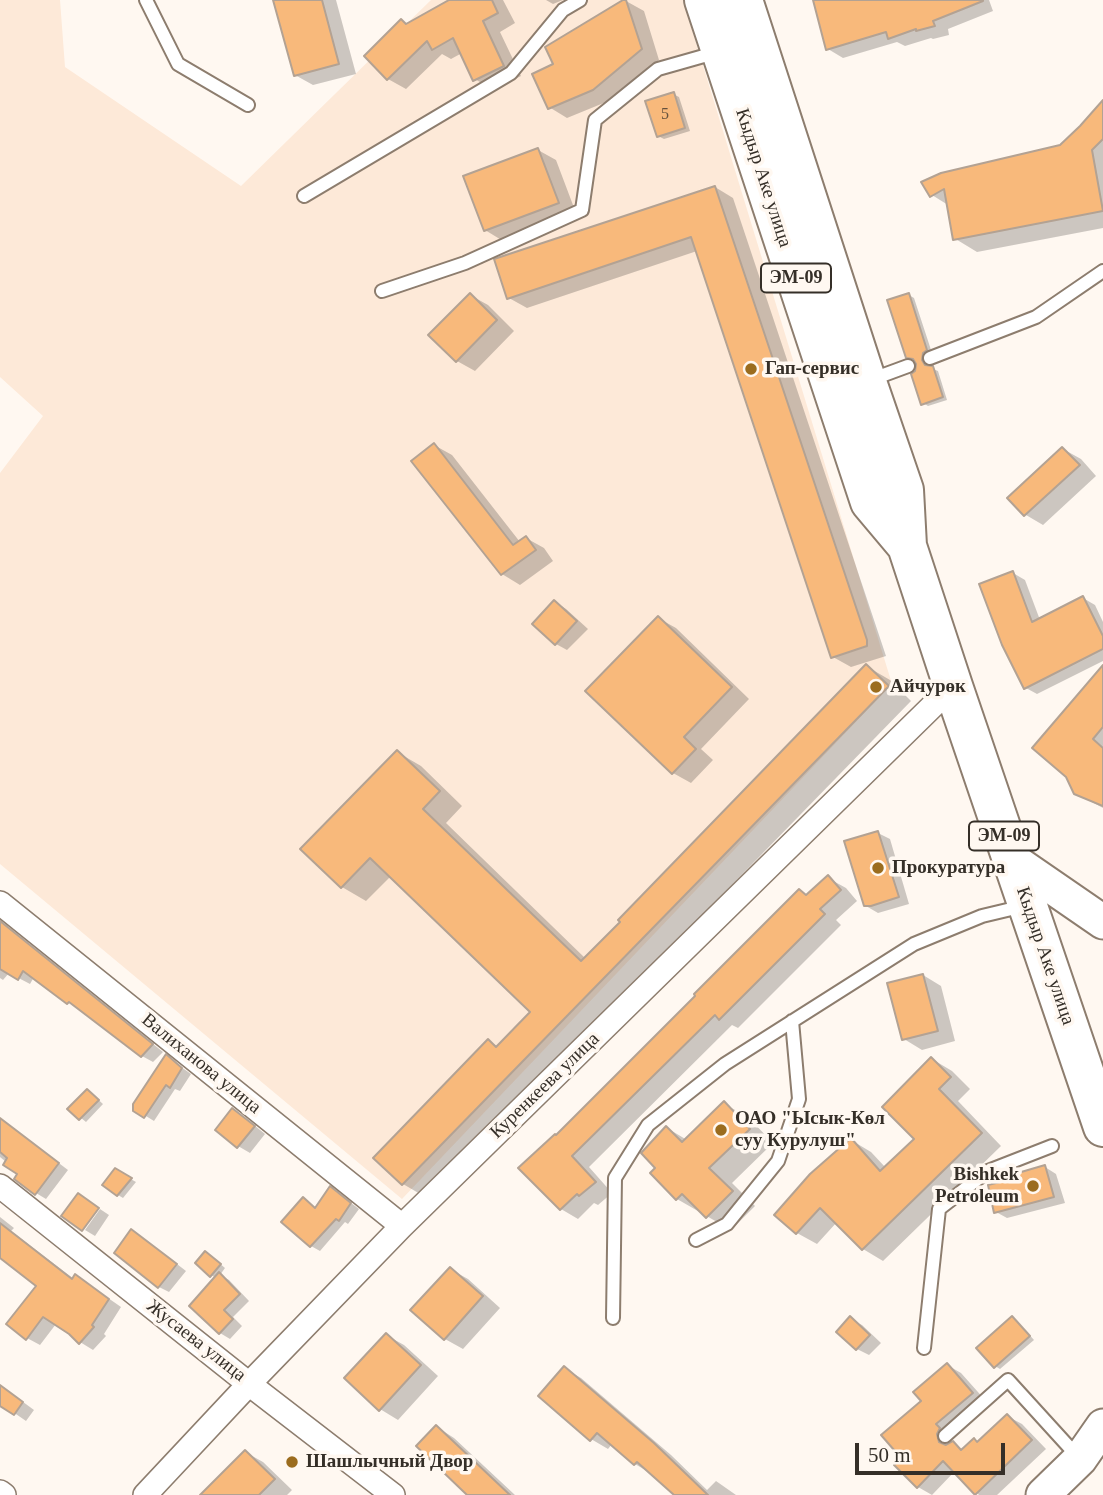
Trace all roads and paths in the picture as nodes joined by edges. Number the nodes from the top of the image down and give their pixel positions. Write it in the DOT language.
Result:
graph roads {
  1 [pos="146,0"];
  2 [pos="580,0"];
  3 [pos="704,0"];
  4 [pos="743,0"];
  5 [pos="721,51"];
  6 [pos="248,105"];
  7 [pos="304,196"];
  8 [pos="1103,271"];
  9 [pos="382,291"];
  10 [pos="930,358"];
  11 [pos="908,366"];
  12 [pos="867,382"];
  13 [pos="907,546"];
  14 [pos="953,686"];
  15 [pos="1013,860"];
  16 [pos="0,902"];
  17 [pos="1028,905"];
  18 [pos="1103,922"];
  19 [pos="792,1021"];
  20 [pos="1103,1127"];
  21 [pos="1052,1146"];
  22 [pos="0,1186"];
  23 [pos="402,1226"];
  24 [pos="696,1240"];
  25 [pos="612,1318"];
  26 [pos="924,1348"];
  27 [pos="249,1384"];
  28 [pos="1103,1426"];
  29 [pos="945,1436"];
  30 [pos="1091,1458"];
  31 [pos="145,1495"];
  32 [pos="393,1495"];
  33 [pos="1043,1495"];
  1 -- 6 [label="lane"];
  2 -- 7 [label="lane"];
  3 -- 5 [label="highway, Кыдыр Аке улица / ЭМ-09"];
  4 -- 12 [label="highway, Кыдыр Аке улица / ЭМ-09"];
  5 -- 9 [label="lane"];
  5 -- 13 [label="highway, Кыдыр Аке улица / ЭМ-09"];
  8 -- 10 [label="lane"];
  11 -- 12 [label="lane"];
  12 -- 13 [label="highway, Кыдыр Аке улица / ЭМ-09"];
  13 -- 14 [label="highway, Кыдыр Аке улица / ЭМ-09"];
  14 -- 15 [label="highway, Кыдыр Аке улица / ЭМ-09"];
  14 -- 23 [label="street, Куренкеева улица"];
  15 -- 17 [label="highway, Кыдыр Аке улица / ЭМ-09"];
  15 -- 18 [label="main road"];
  16 -- 23 [label="street, Валиханова улица"];
  17 -- 19 [label="lane"];
  17 -- 20 [label="highway, Кыдыр Аке улица / ЭМ-09"];
  19 -- 24 [label="lane"];
  19 -- 25 [label="lane"];
  21 -- 26 [label="lane"];
  22 -- 27 [label="street, Жусаева улица"];
  23 -- 27 [label="street, Куренкеева улица"];
  27 -- 31 [label="street, Куренкеева улица"];
  27 -- 32 [label="street, Жусаева улица"];
  28 -- 30 [label="main road"];
  29 -- 30 [label="lane"];
  30 -- 33 [label="main road"];
}
